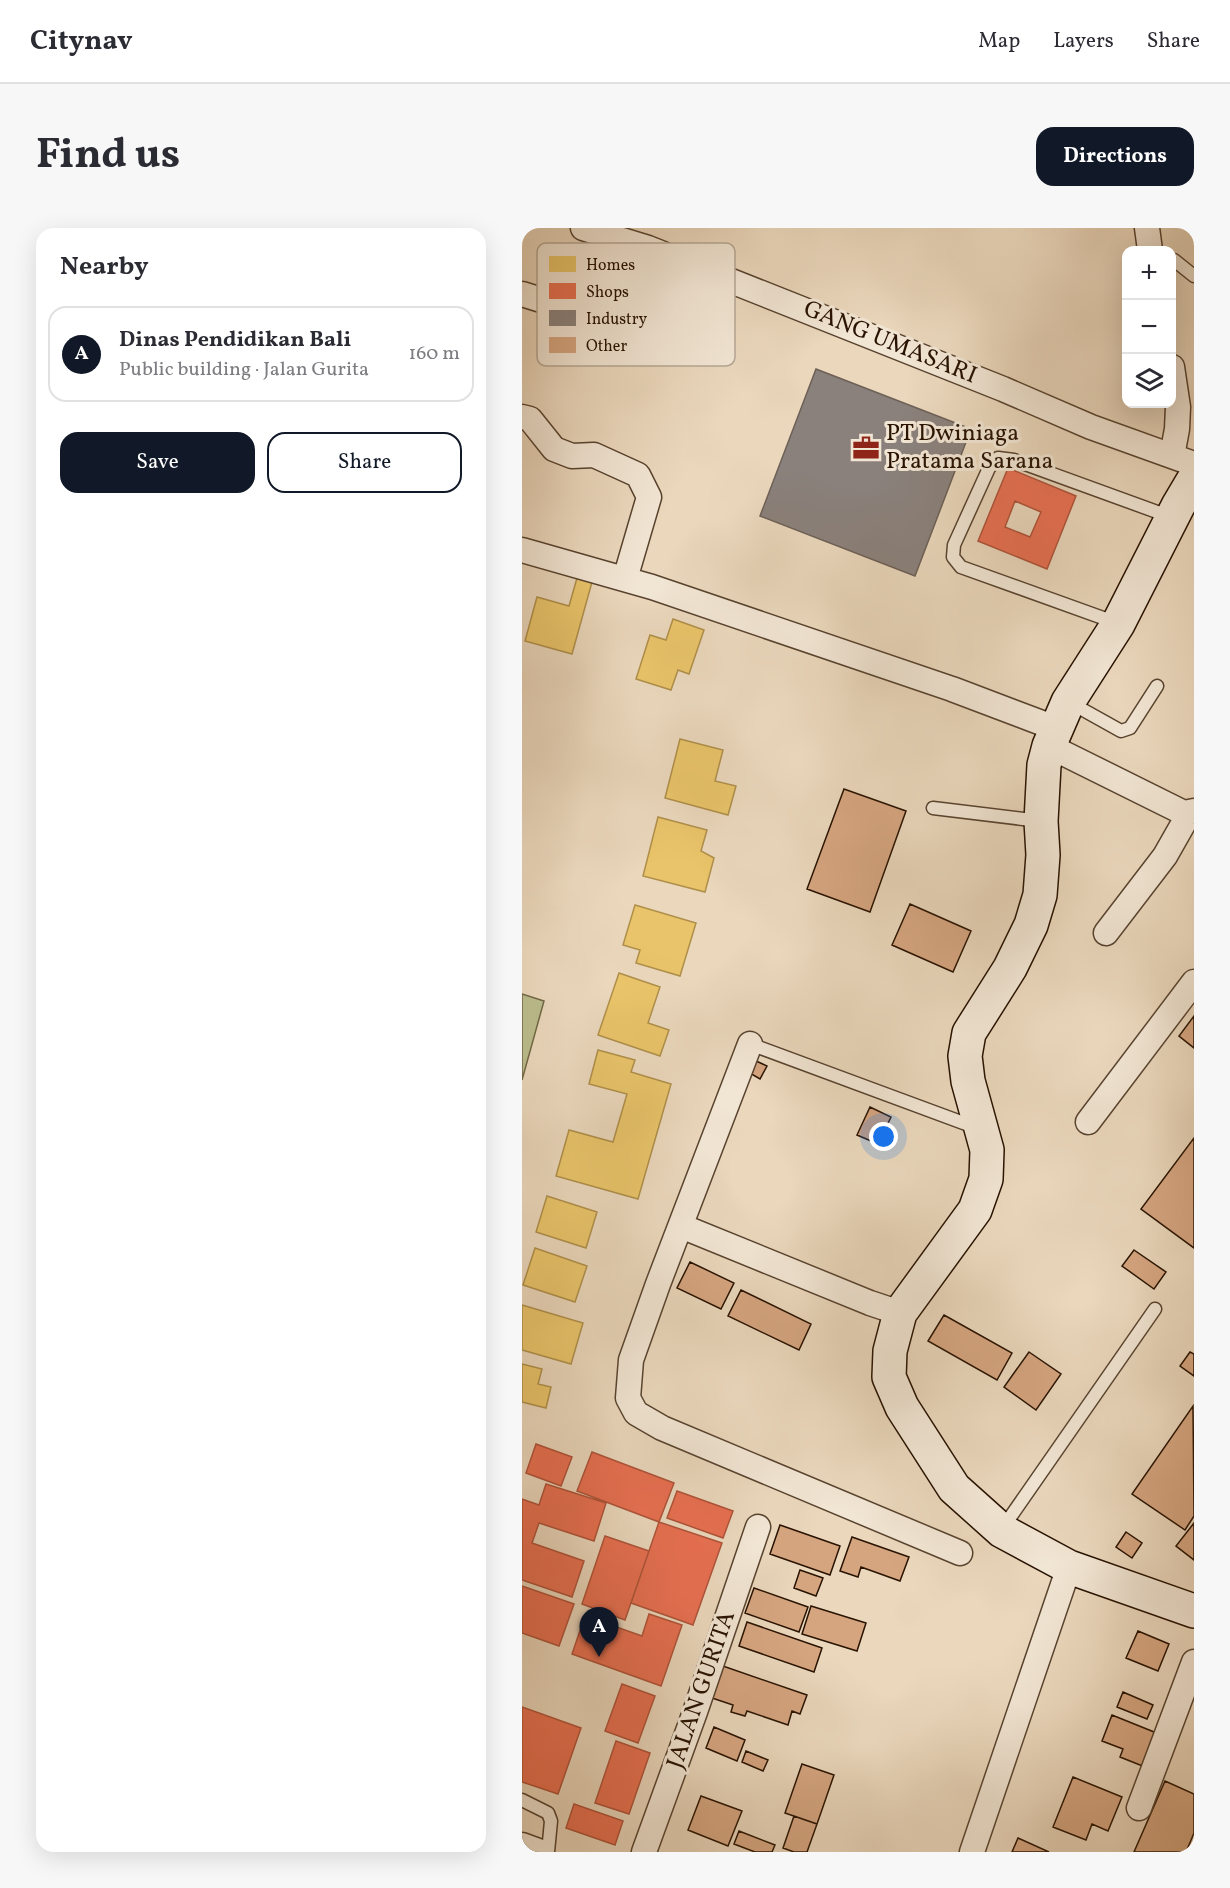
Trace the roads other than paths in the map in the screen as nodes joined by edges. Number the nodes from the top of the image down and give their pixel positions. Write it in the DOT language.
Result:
graph roads {
  1 [pos="583,228"];
  2 [pos="1147,228"];
  3 [pos="632,243"];
  4 [pos="1149,246"];
  5 [pos="1176,262"];
  6 [pos="1194,276"];
  7 [pos="735,282"];
  8 [pos="522,294"];
  9 [pos="537,299"];
  10 [pos="1176,394"];
  11 [pos="522,417"];
  12 [pos="1184,489"];
  13 [pos="522,550"];
  14 [pos="625,579"];
  15 [pos="1118,624"];
  16 [pos="1157,686"];
  17 [pos="1069,730"];
  18 [pos="933,808"];
  19 [pos="1192,812"];
  20 [pos="1041,821"];
  21 [pos="1106,933"];
  22 [pos="1194,982"];
  23 [pos="750,1044"];
  24 [pos="1088,1122"];
  25 [pos="981,1130"];
  26 [pos="681,1226"];
  27 [pos="1155,1309"];
  28 [pos="900,1313"];
  29 [pos="1010,1519"];
  30 [pos="758,1527"];
  31 [pos="960,1554"];
  32 [pos="1069,1567"];
  33 [pos="1194,1611"];
  34 [pos="1194,1662"];
  35 [pos="522,1800"];
  36 [pos="1139,1808"];
  37 [pos="522,1845"];
  38 [pos="541,1852"];
  39 [pos="548,1852"];
  40 [pos="644,1852"];
  41 [pos="972,1852"];
  1 -- 3 [label="street, GANG UMASARI"];
  2 -- 4 [label="street"];
  5 -- 6 [label="lane"];
  7 -- 12 [label="street, GANG UMASARI"];
  8 -- 9 [label="street"];
  10 -- 12 [label="street"];
  11 -- 14 [label="street"];
  12 -- 15 [label="street"];
  12 -- 15 [label="lane"];
  13 -- 14 [label="street"];
  14 -- 17 [label="street"];
  15 -- 17 [label="street"];
  16 -- 17 [label="lane"];
  17 -- 19 [label="street"];
  17 -- 20 [label="street"];
  18 -- 20 [label="lane"];
  19 -- 21 [label="street"];
  20 -- 25 [label="street"];
  22 -- 24 [label="street"];
  23 -- 25 [label="lane"];
  23 -- 26 [label="street"];
  25 -- 28 [label="street"];
  26 -- 28 [label="street"];
  26 -- 31 [label="street"];
  27 -- 29 [label="lane"];
  28 -- 29 [label="street"];
  29 -- 32 [label="street"];
  30 -- 40 [label="street, JALAN GURITA"];
  32 -- 33 [label="street"];
  32 -- 41 [label="street"];
  34 -- 36 [label="street"];
  35 -- 39 [label="lane"];
  37 -- 38 [label="street"];
}
